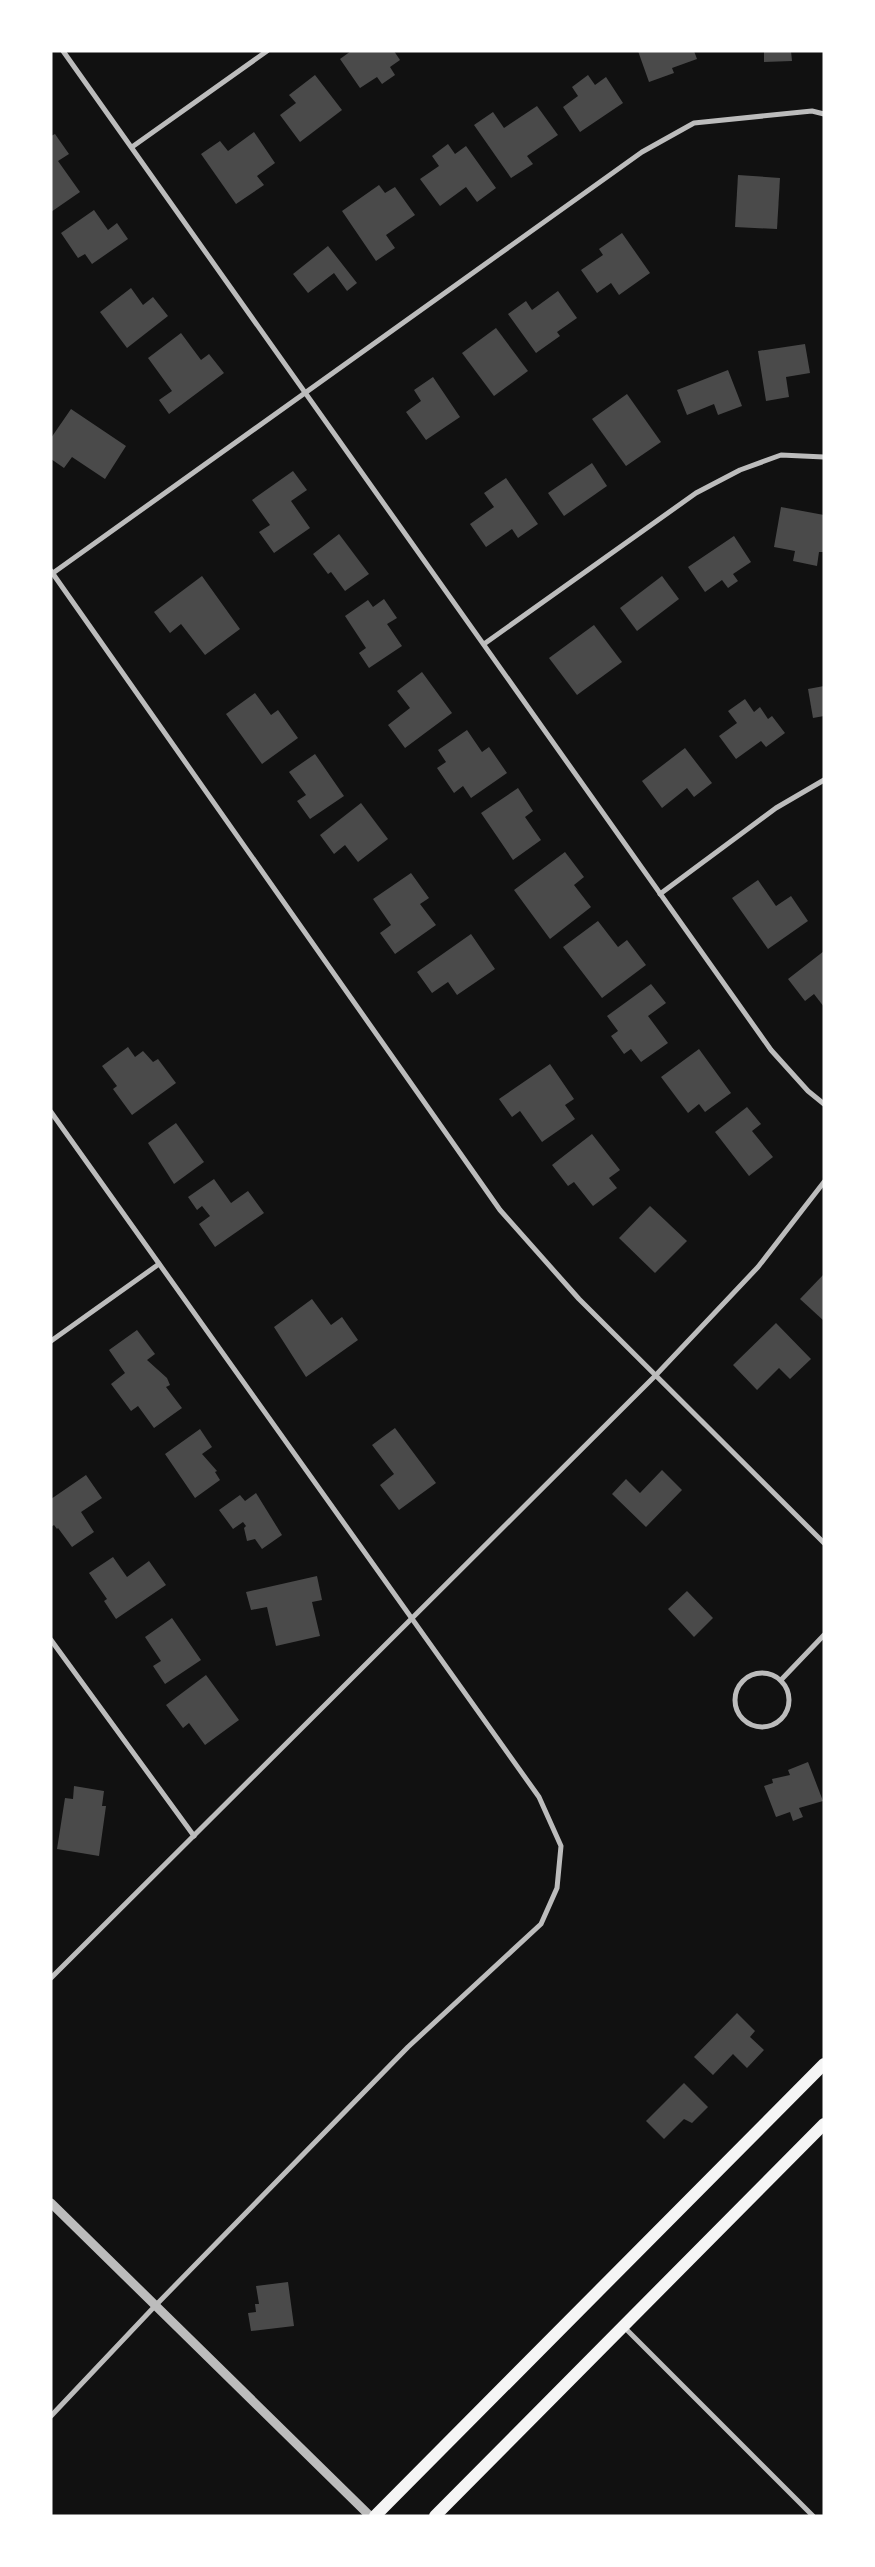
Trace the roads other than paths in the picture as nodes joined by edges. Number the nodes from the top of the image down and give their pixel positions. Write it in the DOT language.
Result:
graph roads {
  1 [pos="63,51"];
  2 [pos="267,51"];
  3 [pos="824,114"];
  4 [pos="132,147"];
  5 [pos="306,394"];
  6 [pos="824,457"];
  7 [pos="52,572"];
  8 [pos="484,644"];
  9 [pos="824,780"];
  10 [pos="660,894"];
  11 [pos="824,1104"];
  12 [pos="51,1112"];
  13 [pos="824,1182"];
  14 [pos="159,1264"];
  15 [pos="51,1341"];
  16 [pos="656,1375"];
  17 [pos="824,1543"];
  18 [pos="412,1618"];
  19 [pos="824,1635"];
  20 [pos="51,1640"];
  21 [pos="781,1680"];
  22 [pos="194,1836"];
  23 [pos="51,1978"];
  24 [pos="824,2064"];
  25 [pos="824,2124"];
  26 [pos="51,2203"];
  27 [pos="155,2306"];
  28 [pos="623,2327"];
  29 [pos="51,2416"];
  30 [pos="370,2516"];
  31 [pos="375,2516"];
  32 [pos="436,2516"];
  33 [pos="813,2516"];
  1 -- 4 [label="street"];
  2 -- 4 [label="street"];
  3 -- 5 [label="street"];
  4 -- 5 [label="street"];
  5 -- 7 [label="street"];
  5 -- 8 [label="street"];
  6 -- 8 [label="street"];
  7 -- 16 [label="street"];
  8 -- 10 [label="street"];
  9 -- 10 [label="street"];
  10 -- 11 [label="street"];
  12 -- 14 [label="street"];
  13 -- 16 [label="street"];
  14 -- 15 [label="street"];
  14 -- 18 [label="street"];
  16 -- 17 [label="street"];
  16 -- 18 [label="street"];
  18 -- 22 [label="street"];
  18 -- 27 [label="street"];
  19 -- 21 [label="street"];
  20 -- 22 [label="street"];
  21 -- 21 [label="street"];
  22 -- 23 [label="street"];
  24 -- 31 [label="main road"];
  25 -- 28 [label="main road"];
  26 -- 27 [label="street"];
  27 -- 29 [label="street"];
  27 -- 30 [label="street"];
  28 -- 32 [label="main road"];
  28 -- 33 [label="street"];
}
